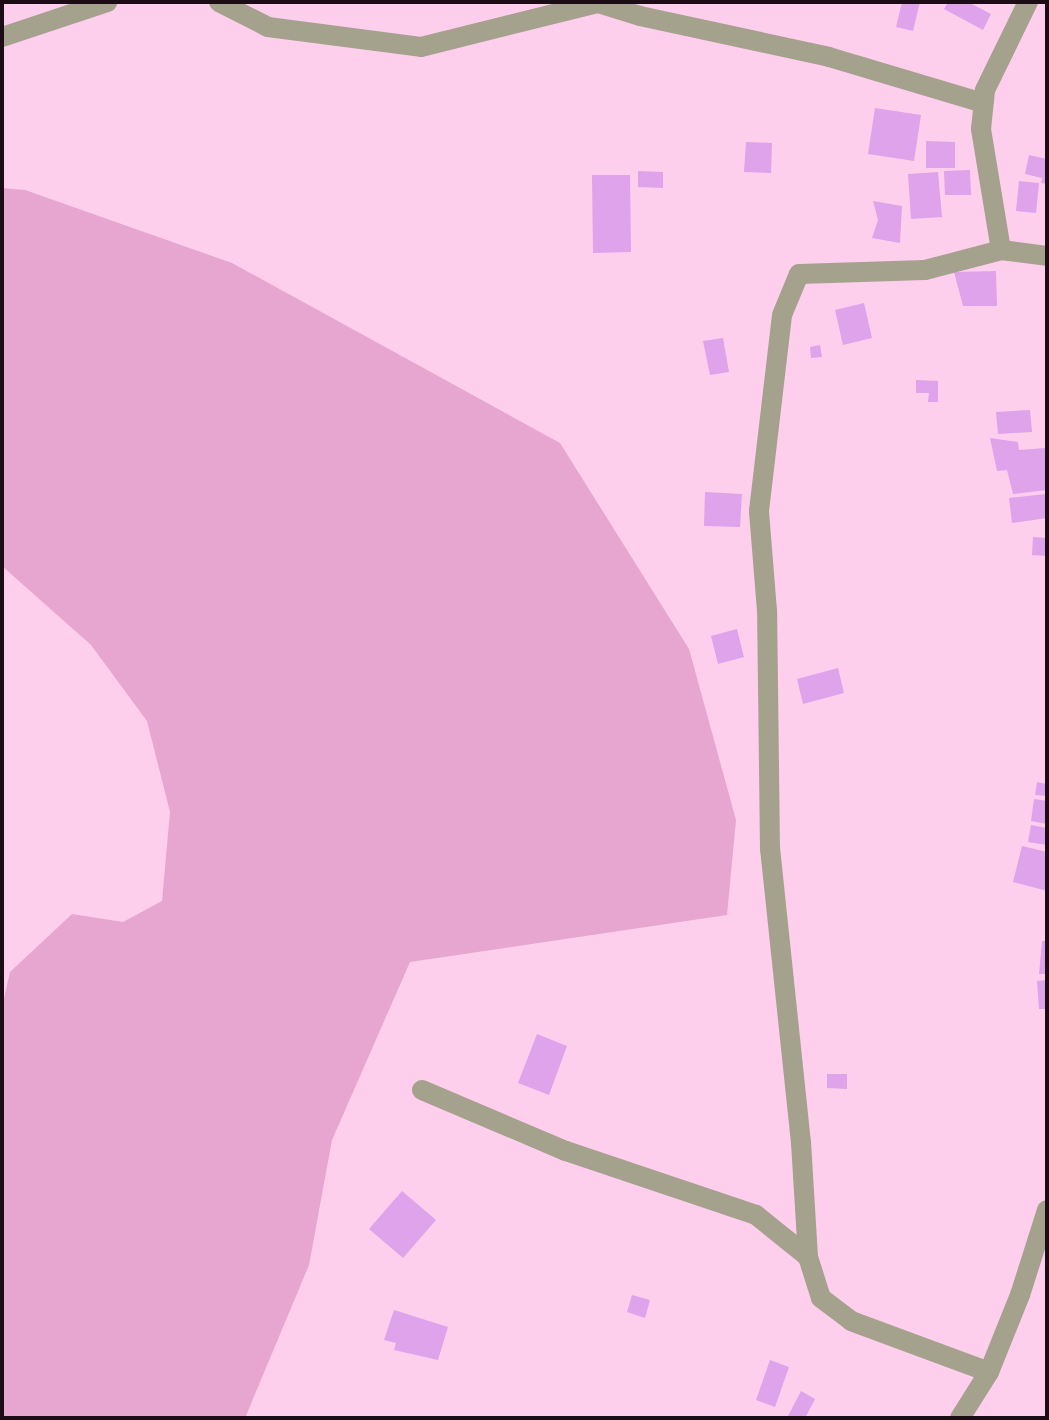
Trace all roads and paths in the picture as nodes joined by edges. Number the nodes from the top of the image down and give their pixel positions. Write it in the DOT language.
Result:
graph roads {
  1 [pos="107,2"];
  2 [pos="219,2"];
  3 [pos="598,2"];
  4 [pos="1028,2"];
  5 [pos="2,37"];
  6 [pos="983,103"];
  7 [pos="1001,250"];
  8 [pos="1047,256"];
  9 [pos="422,1090"];
  10 [pos="1047,1210"];
  11 [pos="808,1257"];
  12 [pos="989,1372"];
  13 [pos="960,1418"];
  1 -- 5 [label="street"];
  2 -- 3 [label="street"];
  3 -- 6 [label="street"];
  4 -- 6 [label="street"];
  6 -- 7 [label="street"];
  7 -- 8 [label="street"];
  7 -- 11 [label="street"];
  9 -- 11 [label="street"];
  10 -- 12 [label="street"];
  11 -- 12 [label="street"];
  12 -- 13 [label="street"];
}
